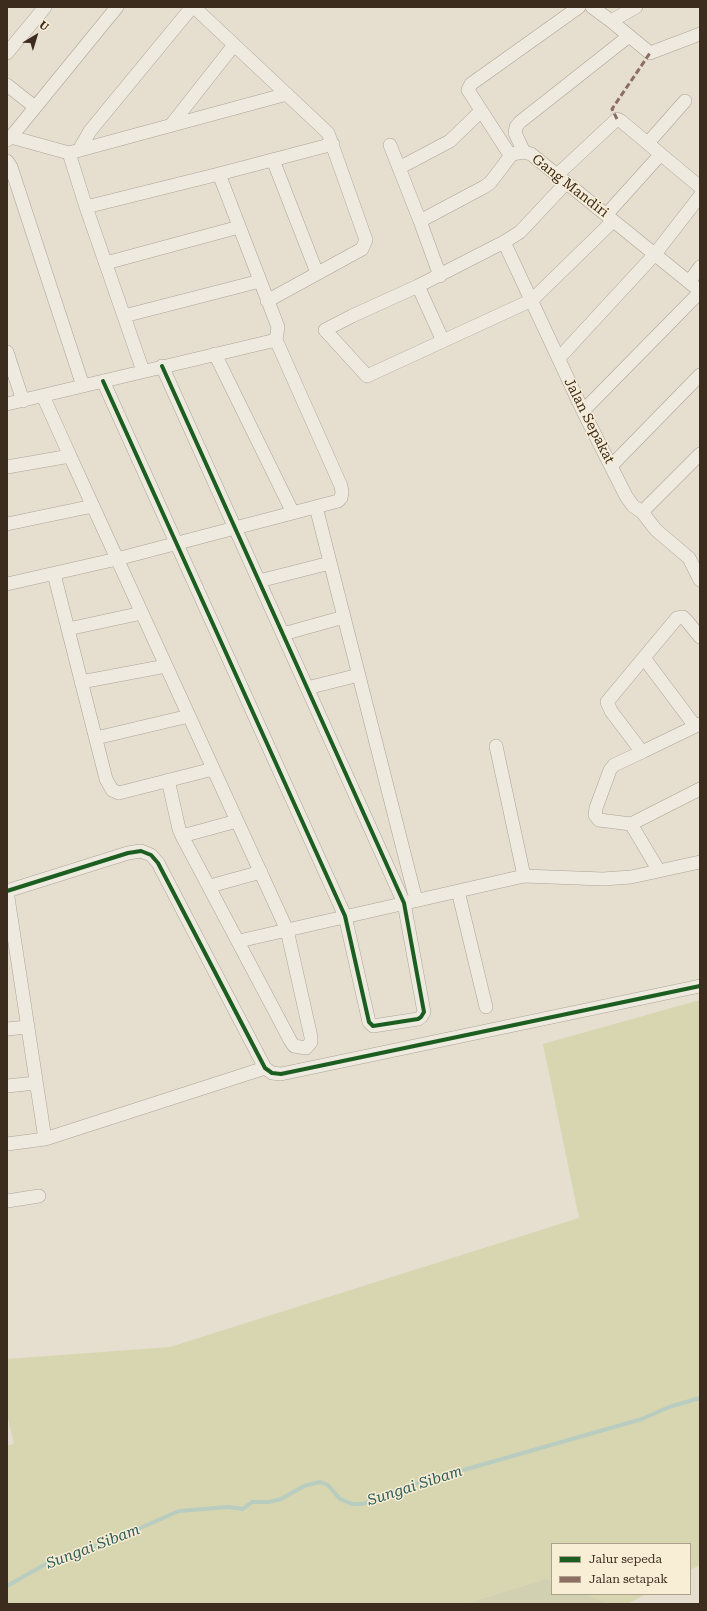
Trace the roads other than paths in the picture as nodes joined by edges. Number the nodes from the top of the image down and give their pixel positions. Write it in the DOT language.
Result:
graph roads {
  1 [pos="45,7"];
  2 [pos="117,7"];
  3 [pos="193,7"];
  4 [pos="592,7"];
  5 [pos="636,7"];
  6 [pos="573,8"];
  7 [pos="611,21"];
  8 [pos="700,34"];
  9 [pos="629,36"];
  10 [pos="234,45"];
  11 [pos="7,53"];
  12 [pos="7,85"];
  13 [pos="287,94"];
  14 [pos="685,101"];
  15 [pos="35,107"];
  16 [pos="481,111"];
  17 [pos="171,125"];
  18 [pos="9,139"];
  19 [pos="648,143"];
  20 [pos="333,144"];
  21 [pos="390,145"];
  22 [pos="74,151"];
  23 [pos="518,153"];
  24 [pos="660,154"];
  25 [pos="273,160"];
  26 [pos="7,161"];
  27 [pos="399,168"];
  28 [pos="219,174"];
  29 [pos="562,179"];
  30 [pos="698,180"];
  31 [pos="700,196"];
  32 [pos="86,207"];
  33 [pos="610,218"];
  34 [pos="420,221"];
  35 [pos="239,227"];
  36 [pos="504,242"];
  37 [pos="655,254"];
  38 [pos="106,263"];
  39 [pos="700,267"];
  40 [pos="317,274"];
  41 [pos="440,276"];
  42 [pos="260,281"];
  43 [pos="689,282"];
  44 [pos="418,286"];
  45 [pos="700,292"];
  46 [pos="532,300"];
  47 [pos="268,301"];
  48 [pos="124,316"];
  49 [pos="276,340"];
  50 [pos="443,341"];
  51 [pos="7,352"];
  52 [pos="216,354"];
  53 [pos="559,358"];
  54 [pos="162,366"];
  55 [pos="143,371"];
  56 [pos="700,375"];
  57 [pos="104,381"];
  58 [pos="84,386"];
  59 [pos="43,396"];
  60 [pos="23,401"];
  61 [pos="7,404"];
  62 [pos="583,410"];
  63 [pos="700,454"];
  64 [pos="70,456"];
  65 [pos="612,465"];
  66 [pos="7,467"];
  67 [pos="93,506"];
  68 [pos="316,507"];
  69 [pos="642,512"];
  70 [pos="293,513"];
  71 [pos="7,524"];
  72 [pos="236,528"];
  73 [pos="176,544"];
  74 [pos="117,559"];
  75 [pos="330,563"];
  76 [pos="54,574"];
  77 [pos="700,580"];
  78 [pos="259,581"];
  79 [pos="7,584"];
  80 [pos="142,613"];
  81 [pos="344,617"];
  82 [pos="68,629"];
  83 [pos="283,634"];
  84 [pos="700,637"];
  85 [pos="644,658"];
  86 [pos="166,666"];
  87 [pos="359,674"];
  88 [pos="81,682"];
  89 [pos="307,688"];
  90 [pos="189,716"];
  91 [pos="698,725"];
  92 [pos="96,738"];
  93 [pos="496,746"];
  94 [pos="642,752"];
  95 [pos="213,769"];
  96 [pos="168,780"];
  97 [pos="700,789"];
  98 [pos="237,821"];
  99 [pos="631,824"];
  100 [pos="182,836"];
  101 [pos="700,862"];
  102 [pos="659,871"];
  103 [pos="261,872"];
  104 [pos="524,876"];
  105 [pos="210,886"];
  106 [pos="7,891"];
  107 [pos="458,891"];
  108 [pos="410,902"];
  109 [pos="345,916"];
  110 [pos="287,930"];
  111 [pos="239,941"];
  112 [pos="13,966"];
  113 [pos="700,986"];
  114 [pos="486,1007"];
  115 [pos="27,1027"];
  116 [pos="7,1029"];
  117 [pos="265,1068"];
  118 [pos="36,1083"];
  119 [pos="7,1086"];
  120 [pos="45,1140"];
  121 [pos="7,1144"];
  122 [pos="39,1196"];
  123 [pos="7,1201"];
  1 -- 11 [label="street"];
  2 -- 15 [label="street"];
  3 -- 10 [label="street"];
  3 -- 22 [label="street"];
  4 -- 7 [label="street"];
  5 -- 7 [label="street"];
  6 -- 16 [label="street, Gang Mandiri"];
  7 -- 9 [label="street"];
  8 -- 9 [label="street"];
  9 -- 23 [label="street"];
  10 -- 13 [label="street"];
  10 -- 17 [label="street"];
  12 -- 15 [label="street"];
  13 -- 17 [label="street"];
  13 -- 20 [label="street"];
  14 -- 19 [label="street"];
  15 -- 18 [label="street"];
  16 -- 23 [label="street, Gang Mandiri"];
  16 -- 27 [label="street"];
  17 -- 22 [label="street"];
  18 -- 22 [label="street"];
  19 -- 24 [label="street"];
  19 -- 29 [label="street"];
  20 -- 25 [label="street"];
  20 -- 40 [label="street"];
  21 -- 27 [label="street"];
  22 -- 32 [label="street"];
  23 -- 29 [label="street, Gang Mandiri"];
  23 -- 34 [label="street"];
  24 -- 30 [label="street"];
  24 -- 33 [label="street"];
  25 -- 28 [label="street"];
  25 -- 40 [label="street"];
  26 -- 58 [label="street"];
  27 -- 34 [label="street"];
  28 -- 32 [label="street"];
  28 -- 35 [label="street"];
  29 -- 33 [label="street, Gang Mandiri"];
  29 -- 36 [label="street"];
  31 -- 37 [label="street"];
  32 -- 38 [label="street"];
  33 -- 37 [label="street, Gang Mandiri"];
  33 -- 46 [label="street"];
  34 -- 41 [label="street"];
  35 -- 38 [label="street"];
  35 -- 42 [label="street"];
  36 -- 41 [label="street"];
  36 -- 46 [label="street, Jalan Sepakat"];
  37 -- 43 [label="street, Gang Mandiri"];
  37 -- 53 [label="street"];
  38 -- 48 [label="street"];
  39 -- 43 [label="street"];
  40 -- 47 [label="street"];
  41 -- 44 [label="street"];
  42 -- 47 [label="street"];
  42 -- 48 [label="street"];
  43 -- 45 [label="street, Gang Mandiri"];
  44 -- 50 [label="street"];
  44 -- 50 [label="street"];
  45 -- 62 [label="street"];
  46 -- 50 [label="street"];
  46 -- 53 [label="street, Jalan Sepakat"];
  47 -- 49 [label="street"];
  48 -- 55 [label="street"];
  49 -- 52 [label="street"];
  49 -- 68 [label="street"];
  51 -- 60 [label="street"];
  52 -- 54 [label="street"];
  52 -- 70 [label="street"];
  53 -- 62 [label="street, Jalan Sepakat"];
  54 -- 55 [label="street"];
  54 -- 72 [label="street"];
  55 -- 57 [label="street"];
  56 -- 65 [label="street"];
  57 -- 58 [label="street"];
  57 -- 73 [label="street"];
  58 -- 59 [label="street"];
  59 -- 60 [label="street"];
  59 -- 64 [label="street"];
  60 -- 61 [label="street"];
  62 -- 65 [label="street, Jalan Sepakat"];
  63 -- 69 [label="street"];
  64 -- 66 [label="street"];
  64 -- 67 [label="street"];
  65 -- 69 [label="street, Jalan Sepakat"];
  67 -- 71 [label="street"];
  67 -- 74 [label="street"];
  68 -- 70 [label="street"];
  68 -- 75 [label="street"];
  69 -- 77 [label="street, Jalan Sepakat"];
  70 -- 72 [label="street"];
  72 -- 73 [label="street"];
  72 -- 78 [label="street"];
  73 -- 74 [label="street"];
  73 -- 109 [label="street"];
  74 -- 76 [label="street"];
  74 -- 80 [label="street"];
  75 -- 78 [label="street"];
  75 -- 81 [label="street"];
  76 -- 79 [label="street"];
  76 -- 82 [label="street"];
  78 -- 83 [label="street"];
  80 -- 82 [label="street"];
  80 -- 86 [label="street"];
  81 -- 83 [label="street"];
  81 -- 87 [label="street"];
  82 -- 88 [label="street"];
  83 -- 89 [label="street"];
  84 -- 85 [label="street"];
  85 -- 91 [label="street"];
  85 -- 94 [label="street"];
  86 -- 88 [label="street"];
  86 -- 90 [label="street"];
  87 -- 89 [label="street"];
  87 -- 108 [label="street"];
  88 -- 92 [label="street"];
  89 -- 108 [label="street"];
  90 -- 92 [label="street"];
  90 -- 95 [label="street"];
  91 -- 94 [label="street"];
  92 -- 96 [label="street"];
  93 -- 104 [label="street"];
  94 -- 99 [label="street"];
  95 -- 96 [label="street"];
  95 -- 98 [label="street"];
  96 -- 100 [label="street"];
  97 -- 99 [label="street"];
  98 -- 100 [label="street"];
  98 -- 103 [label="street"];
  99 -- 102 [label="street"];
  100 -- 105 [label="street"];
  101 -- 102 [label="street"];
  102 -- 104 [label="street"];
  103 -- 105 [label="street"];
  103 -- 110 [label="street"];
  104 -- 107 [label="street"];
  105 -- 111 [label="street"];
  106 -- 112 [label="street"];
  106 -- 117 [label="street"];
  107 -- 108 [label="street"];
  107 -- 114 [label="street"];
  108 -- 109 [label="street"];
  108 -- 109 [label="street"];
  109 -- 110 [label="street"];
  110 -- 111 [label="street"];
  110 -- 111 [label="street"];
  112 -- 115 [label="street"];
  113 -- 117 [label="street"];
  115 -- 116 [label="street"];
  115 -- 118 [label="street"];
  117 -- 120 [label="street"];
  118 -- 119 [label="street"];
  118 -- 120 [label="street"];
  120 -- 121 [label="street"];
  122 -- 123 [label="street"];
}
